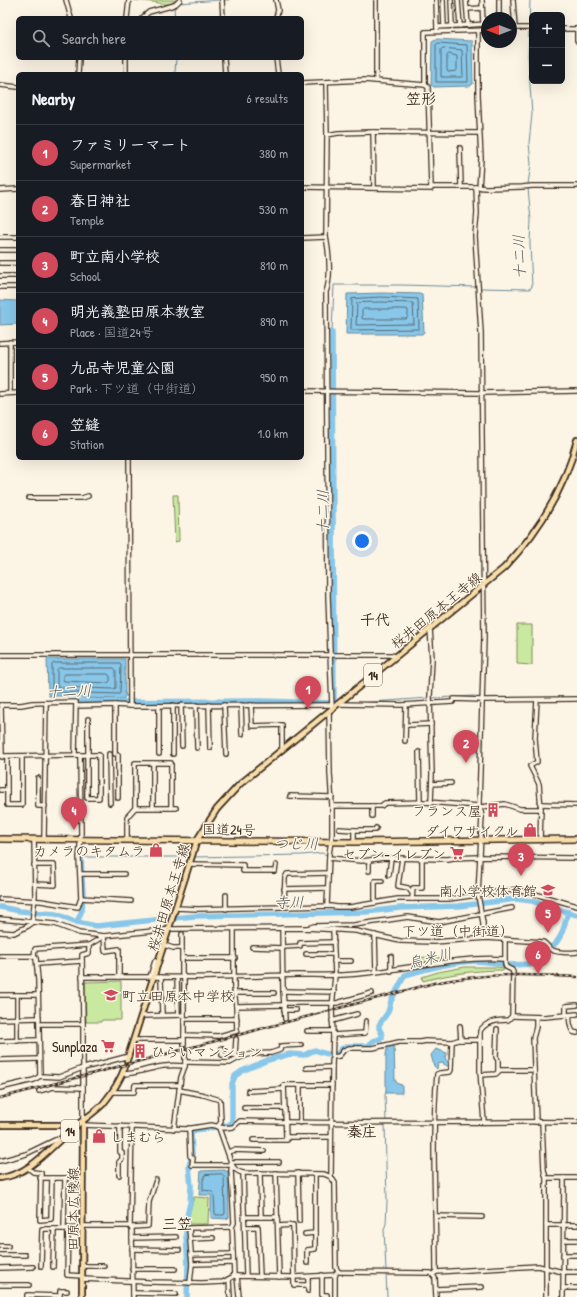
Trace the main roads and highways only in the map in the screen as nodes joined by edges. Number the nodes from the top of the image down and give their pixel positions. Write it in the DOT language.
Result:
graph roads {
  1 [pos="577,440"];
  2 [pos="0,839"];
  3 [pos="577,839"];
  4 [pos="197,840"];
  5 [pos="128,1058"];
  6 [pos="125,1068"];
  7 [pos="83,1123"];
  8 [pos="0,1125"];
  9 [pos="76,1125"];
  10 [pos="0,1178"];
  11 [pos="82,1297"];
  1 -- 4 [label="main road, 桜井田原本王寺線 / 14"];
  2 -- 4 [label="highway, 国道24号"];
  3 -- 4 [label="highway, 国道24号"];
  4 -- 5 [label="main road, 桜井田原本王寺線 / 14"];
  6 -- 7 [label="main road, 14"];
  7 -- 9 [label="main road, 14"];
  7 -- 11 [label="main road, 田原本広陵線"];
  8 -- 9 [label="main road"];
  9 -- 10 [label="main road, 14"];
}
